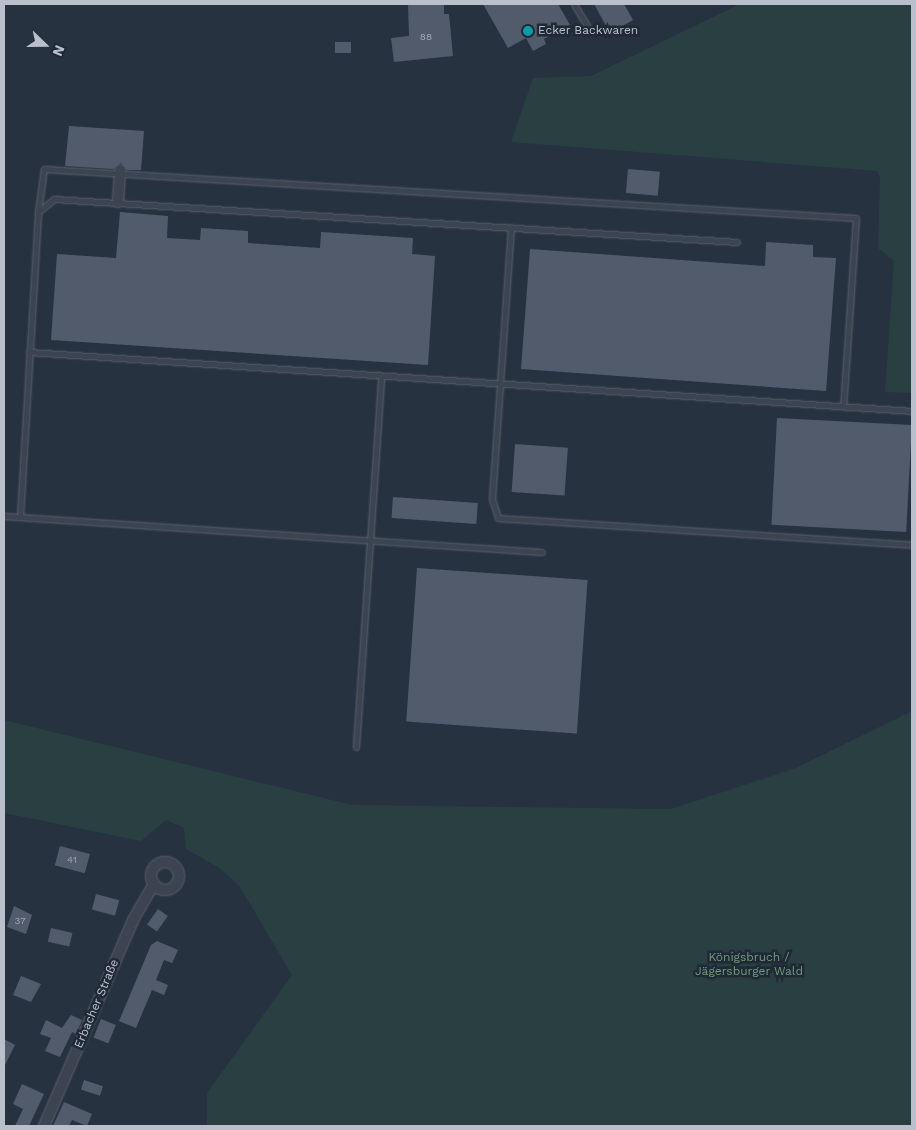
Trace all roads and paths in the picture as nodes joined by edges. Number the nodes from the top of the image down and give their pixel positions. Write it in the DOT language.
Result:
graph roads {
  1 [pos="574,4"];
  2 [pos="590,30"];
  3 [pos="120,172"];
  4 [pos="118,202"];
  5 [pos="38,212"];
  6 [pos="512,227"];
  7 [pos="738,242"];
  8 [pos="29,352"];
  9 [pos="381,378"];
  10 [pos="501,385"];
  11 [pos="843,407"];
  12 [pos="912,411"];
  13 [pos="4,516"];
  14 [pos="20,517"];
  15 [pos="368,542"];
  16 [pos="912,545"];
  17 [pos="542,552"];
  18 [pos="356,747"];
  19 [pos="154,884"];
  20 [pos="44,1126"];
  1 -- 2 [label="lane"];
  3 -- 4 [label="street"];
  3 -- 5 [label="lane"];
  3 -- 11 [label="lane"];
  4 -- 5 [label="lane"];
  4 -- 6 [label="lane"];
  5 -- 8 [label="lane"];
  6 -- 7 [label="lane"];
  6 -- 10 [label="lane"];
  8 -- 9 [label="lane"];
  8 -- 14 [label="lane"];
  9 -- 10 [label="lane"];
  9 -- 15 [label="lane"];
  10 -- 11 [label="lane"];
  10 -- 16 [label="lane"];
  11 -- 12 [label="lane"];
  13 -- 14 [label="lane"];
  14 -- 15 [label="lane"];
  15 -- 17 [label="lane"];
  15 -- 18 [label="lane"];
  19 -- 20 [label="street, Erbacher Straße"];
}
